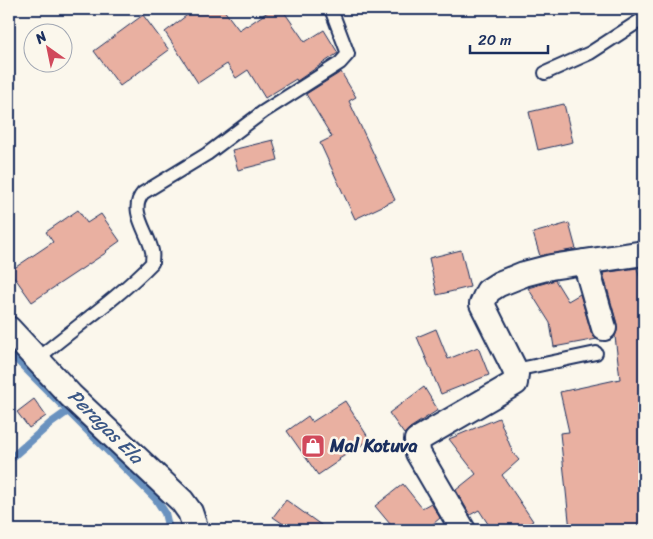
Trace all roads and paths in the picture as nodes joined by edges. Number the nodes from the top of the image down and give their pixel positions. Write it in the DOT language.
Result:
graph roads {
  1 [pos="331,9"];
  2 [pos="644,18"];
  3 [pos="544,73"];
  4 [pos="644,253"];
  5 [pos="584,262"];
  6 [pos="604,328"];
  7 [pos="9,329"];
  8 [pos="596,353"];
  9 [pos="37,359"];
  10 [pos="515,370"];
  11 [pos="196,530"];
  12 [pos="463,530"];
  1 -- 9 [label="lane"];
  2 -- 3 [label="lane"];
  4 -- 5 [label="street"];
  5 -- 6 [label="street"];
  5 -- 10 [label="street"];
  7 -- 9 [label="street"];
  8 -- 10 [label="lane"];
  9 -- 11 [label="street"];
  10 -- 12 [label="street"];
}
